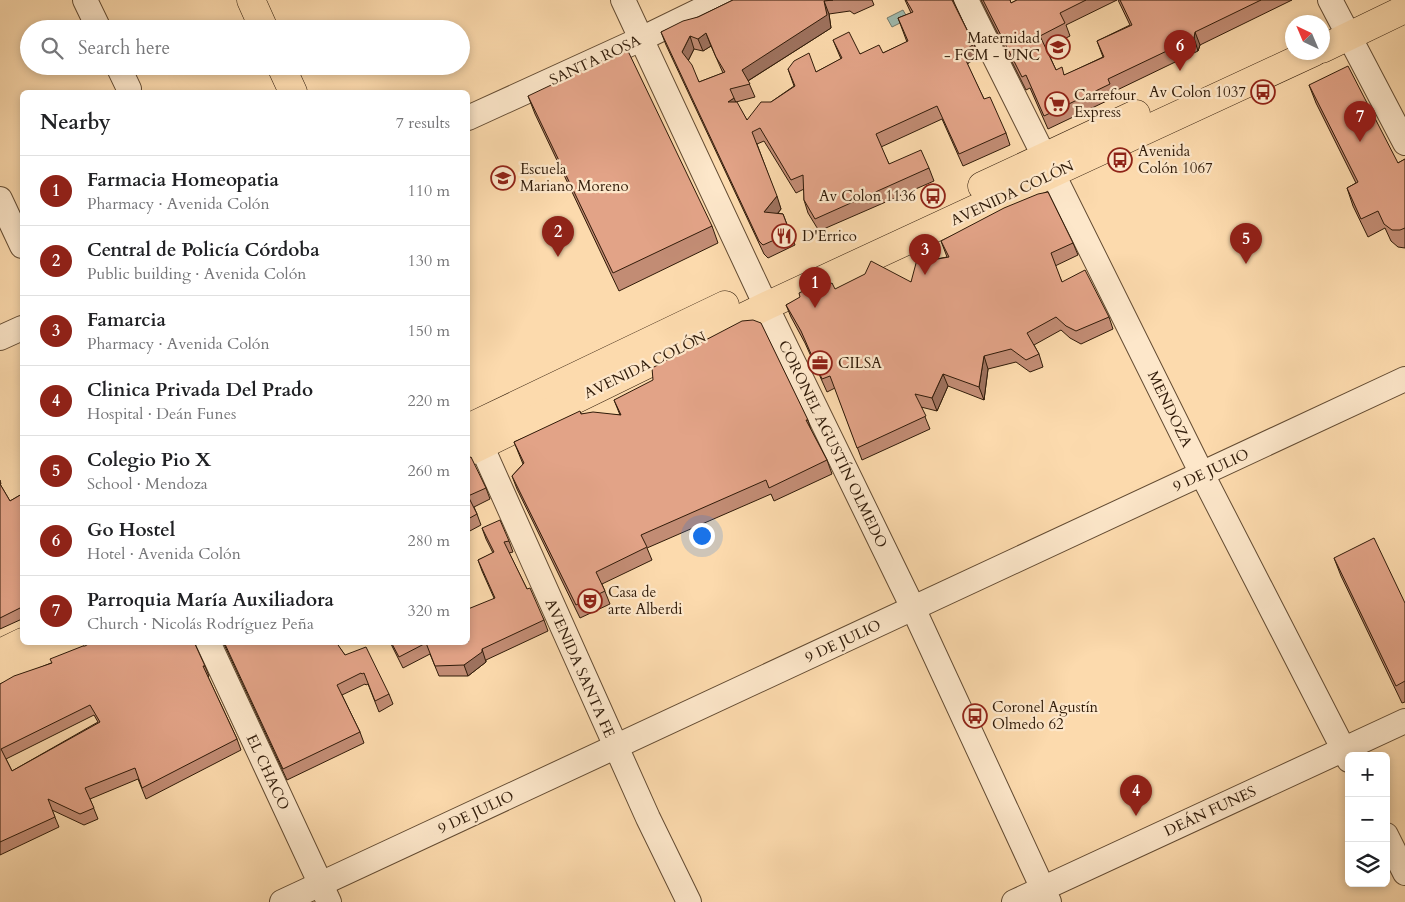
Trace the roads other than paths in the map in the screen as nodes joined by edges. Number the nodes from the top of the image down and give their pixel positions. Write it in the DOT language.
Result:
graph roads {
  1 [pos="85,0"];
  2 [pos="251,0"];
  3 [pos="623,0"];
  4 [pos="721,0"];
  5 [pos="966,0"];
  6 [pos="1382,0"];
  7 [pos="1405,9"];
  8 [pos="95,20"];
  9 [pos="260,20"];
  10 [pos="1335,21"];
  11 [pos="641,39"];
  12 [pos="1285,46"];
  13 [pos="1295,60"];
  14 [pos="123,75"];
  15 [pos="285,75"];
  16 [pos="130,89"];
  17 [pos="292,90"];
  18 [pos="470,117"];
  19 [pos="1405,143"];
  20 [pos="1049,165"];
  21 [pos="0,199"];
  22 [pos="20,242"];
  23 [pos="762,298"];
  24 [pos="20,329"];
  25 [pos="0,338"];
  26 [pos="1405,379"];
  27 [pos="471,441"];
  28 [pos="1202,474"];
  29 [pos="913,608"];
  30 [pos="20,643"];
  31 [pos="64,645"];
  32 [pos="209,645"];
  33 [pos="0,653"];
  34 [pos="0,675"];
  35 [pos="1405,721"];
  36 [pos="616,747"];
  37 [pos="1351,752"];
  38 [pos="1345,753"];
  39 [pos="1345,755"];
  40 [pos="1390,842"];
  41 [pos="1405,872"];
  42 [pos="325,893"];
  43 [pos="1046,895"];
  44 [pos="282,902"];
  45 [pos="689,902"];
  46 [pos="1014,902"];
  1 -- 8 [label="street"];
  2 -- 9 [label="main road"];
  3 -- 11 [label="street, CORONEL AGUSTÍN OLMEDO"];
  4 -- 11 [label="street, SANTA ROSA"];
  5 -- 20 [label="street, MENDOZA"];
  6 -- 10 [label="main road"];
  7 -- 10 [label="main road"];
  10 -- 19 [label="street"];
  11 -- 18 [label="street, SANTA ROSA"];
  11 -- 23 [label="street, CORONEL AGUSTÍN OLMEDO"];
  12 -- 20 [label="main road, AVENIDA COLÓN"];
  13 -- 20 [label="main road, AVENIDA COLÓN"];
  14 -- 16 [label="street"];
  15 -- 17 [label="main road"];
  20 -- 23 [label="main road, AVENIDA COLÓN"];
  20 -- 28 [label="street, MENDOZA"];
  21 -- 22 [label="street"];
  23 -- 27 [label="main road, AVENIDA COLÓN"];
  23 -- 29 [label="street, CORONEL AGUSTÍN OLMEDO"];
  24 -- 25 [label="street"];
  26 -- 28 [label="street, 9 DE JULIO"];
  27 -- 36 [label="street, AVENIDA SANTA FE"];
  28 -- 29 [label="street, 9 DE JULIO"];
  28 -- 38 [label="street, MENDOZA"];
  29 -- 36 [label="street, 9 DE JULIO"];
  29 -- 43 [label="street, CORONEL AGUSTÍN OLMEDO"];
  30 -- 33 [label="main road"];
  31 -- 34 [label="main road"];
  32 -- 42 [label="street, EL CHACO"];
  35 -- 37 [label="street, DEÁN FUNES"];
  36 -- 42 [label="street, 9 DE JULIO"];
  36 -- 45 [label="street, AVENIDA SANTA FE"];
  39 -- 43 [label="street, DEÁN FUNES"];
  40 -- 41 [label="street"];
  42 -- 44 [label="street, 9 DE JULIO"];
  43 -- 46 [label="street, DEÁN FUNES"];
}
